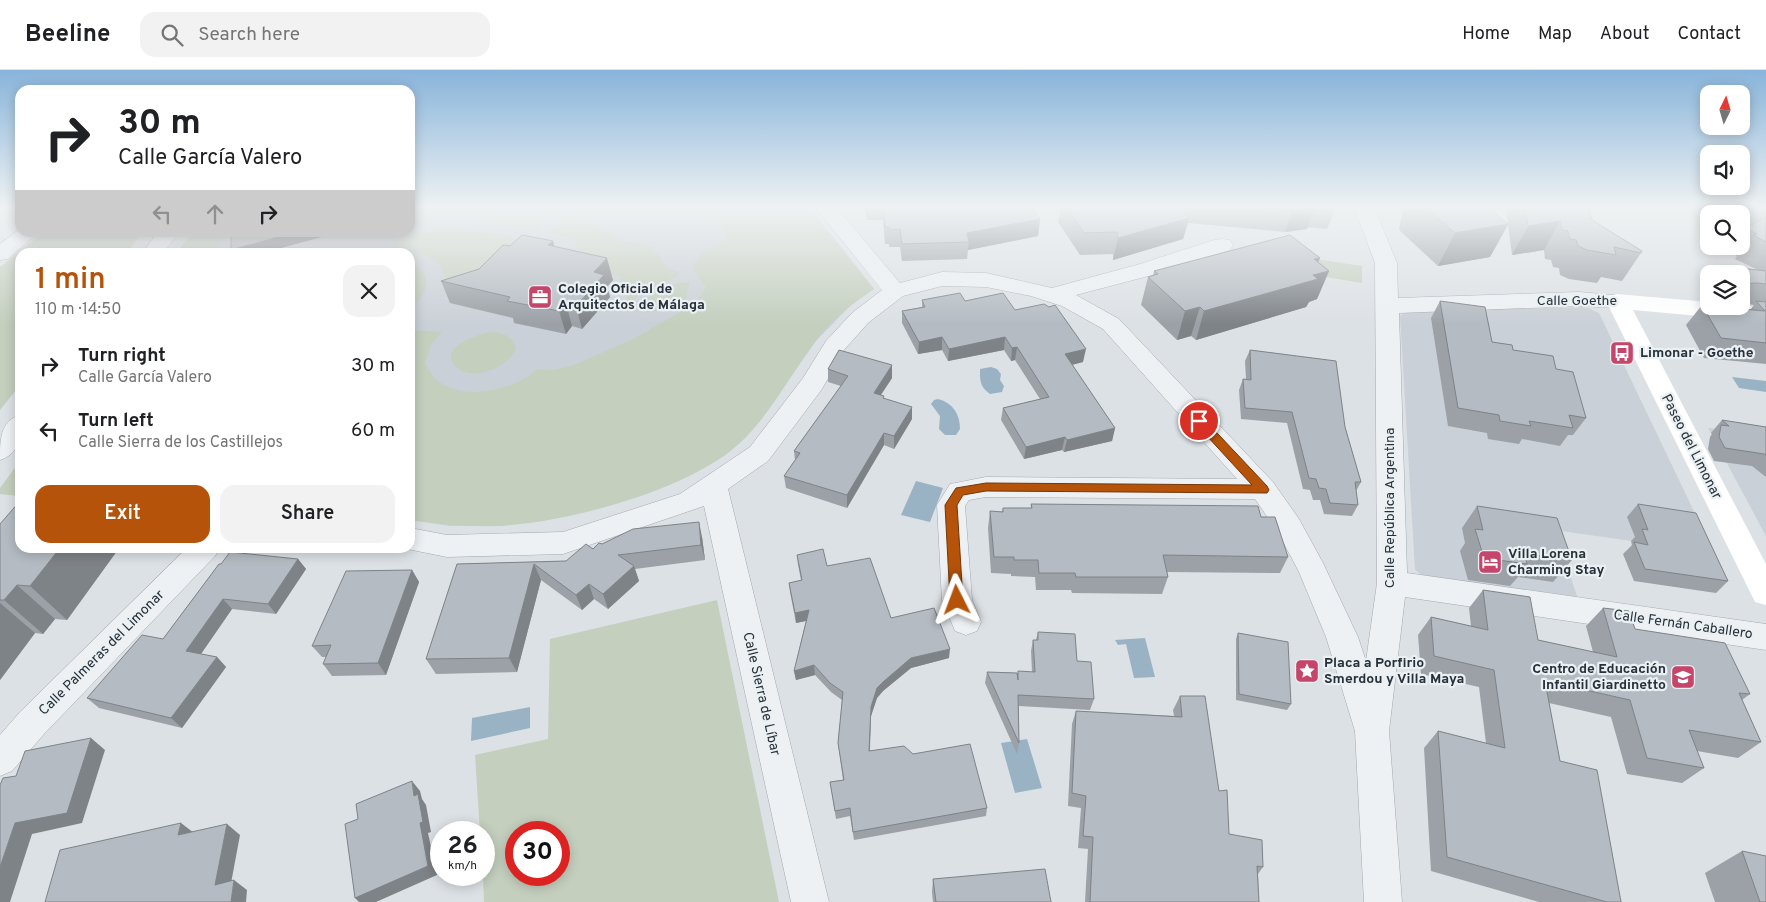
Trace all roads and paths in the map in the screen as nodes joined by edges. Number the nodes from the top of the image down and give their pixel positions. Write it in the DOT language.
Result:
graph roads {
  1 [pos="10,246"];
  2 [pos="857,246"];
  3 [pos="1219,246"];
  4 [pos="1379,246"];
  5 [pos="0,254"];
  6 [pos="895,291"];
  7 [pos="1050,295"];
  8 [pos="1617,301"];
  9 [pos="1387,306"];
  10 [pos="1766,315"];
  11 [pos="15,430"];
  12 [pos="0,450"];
  13 [pos="713,485"];
  14 [pos="1263,490"];
  15 [pos="415,540"];
  16 [pos="201,553"];
  17 [pos="1392,583"];
  18 [pos="1766,593"];
  19 [pos="966,622"];
  20 [pos="1766,637"];
  21 [pos="1372,731"];
  22 [pos="0,760"];
  23 [pos="810,902"];
  24 [pos="1383,902"];
  1 -- 5 [label="street"];
  2 -- 6 [label="street"];
  3 -- 7 [label="street"];
  4 -- 9 [label="street, Calle República Argentina"];
  6 -- 7 [label="street"];
  6 -- 13 [label="street"];
  7 -- 14 [label="street"];
  8 -- 9 [label="street, Calle Goethe"];
  8 -- 10 [label="main road, Calle Goethe"];
  8 -- 18 [label="main road, Paseo del Limonar"];
  9 -- 17 [label="street, Calle República Argentina"];
  11 -- 12 [label="street"];
  13 -- 15 [label="street"];
  13 -- 23 [label="street, Calle Sierra de Líbar"];
  14 -- 19 [label="street"];
  14 -- 21 [label="street"];
  16 -- 22 [label="street, Calle Palmeras del Limonar"];
  17 -- 20 [label="street, Calle Fernán Caballero"];
  17 -- 21 [label="street, Calle República Argentina"];
  21 -- 24 [label="street, Calle República Argentina"];
}
